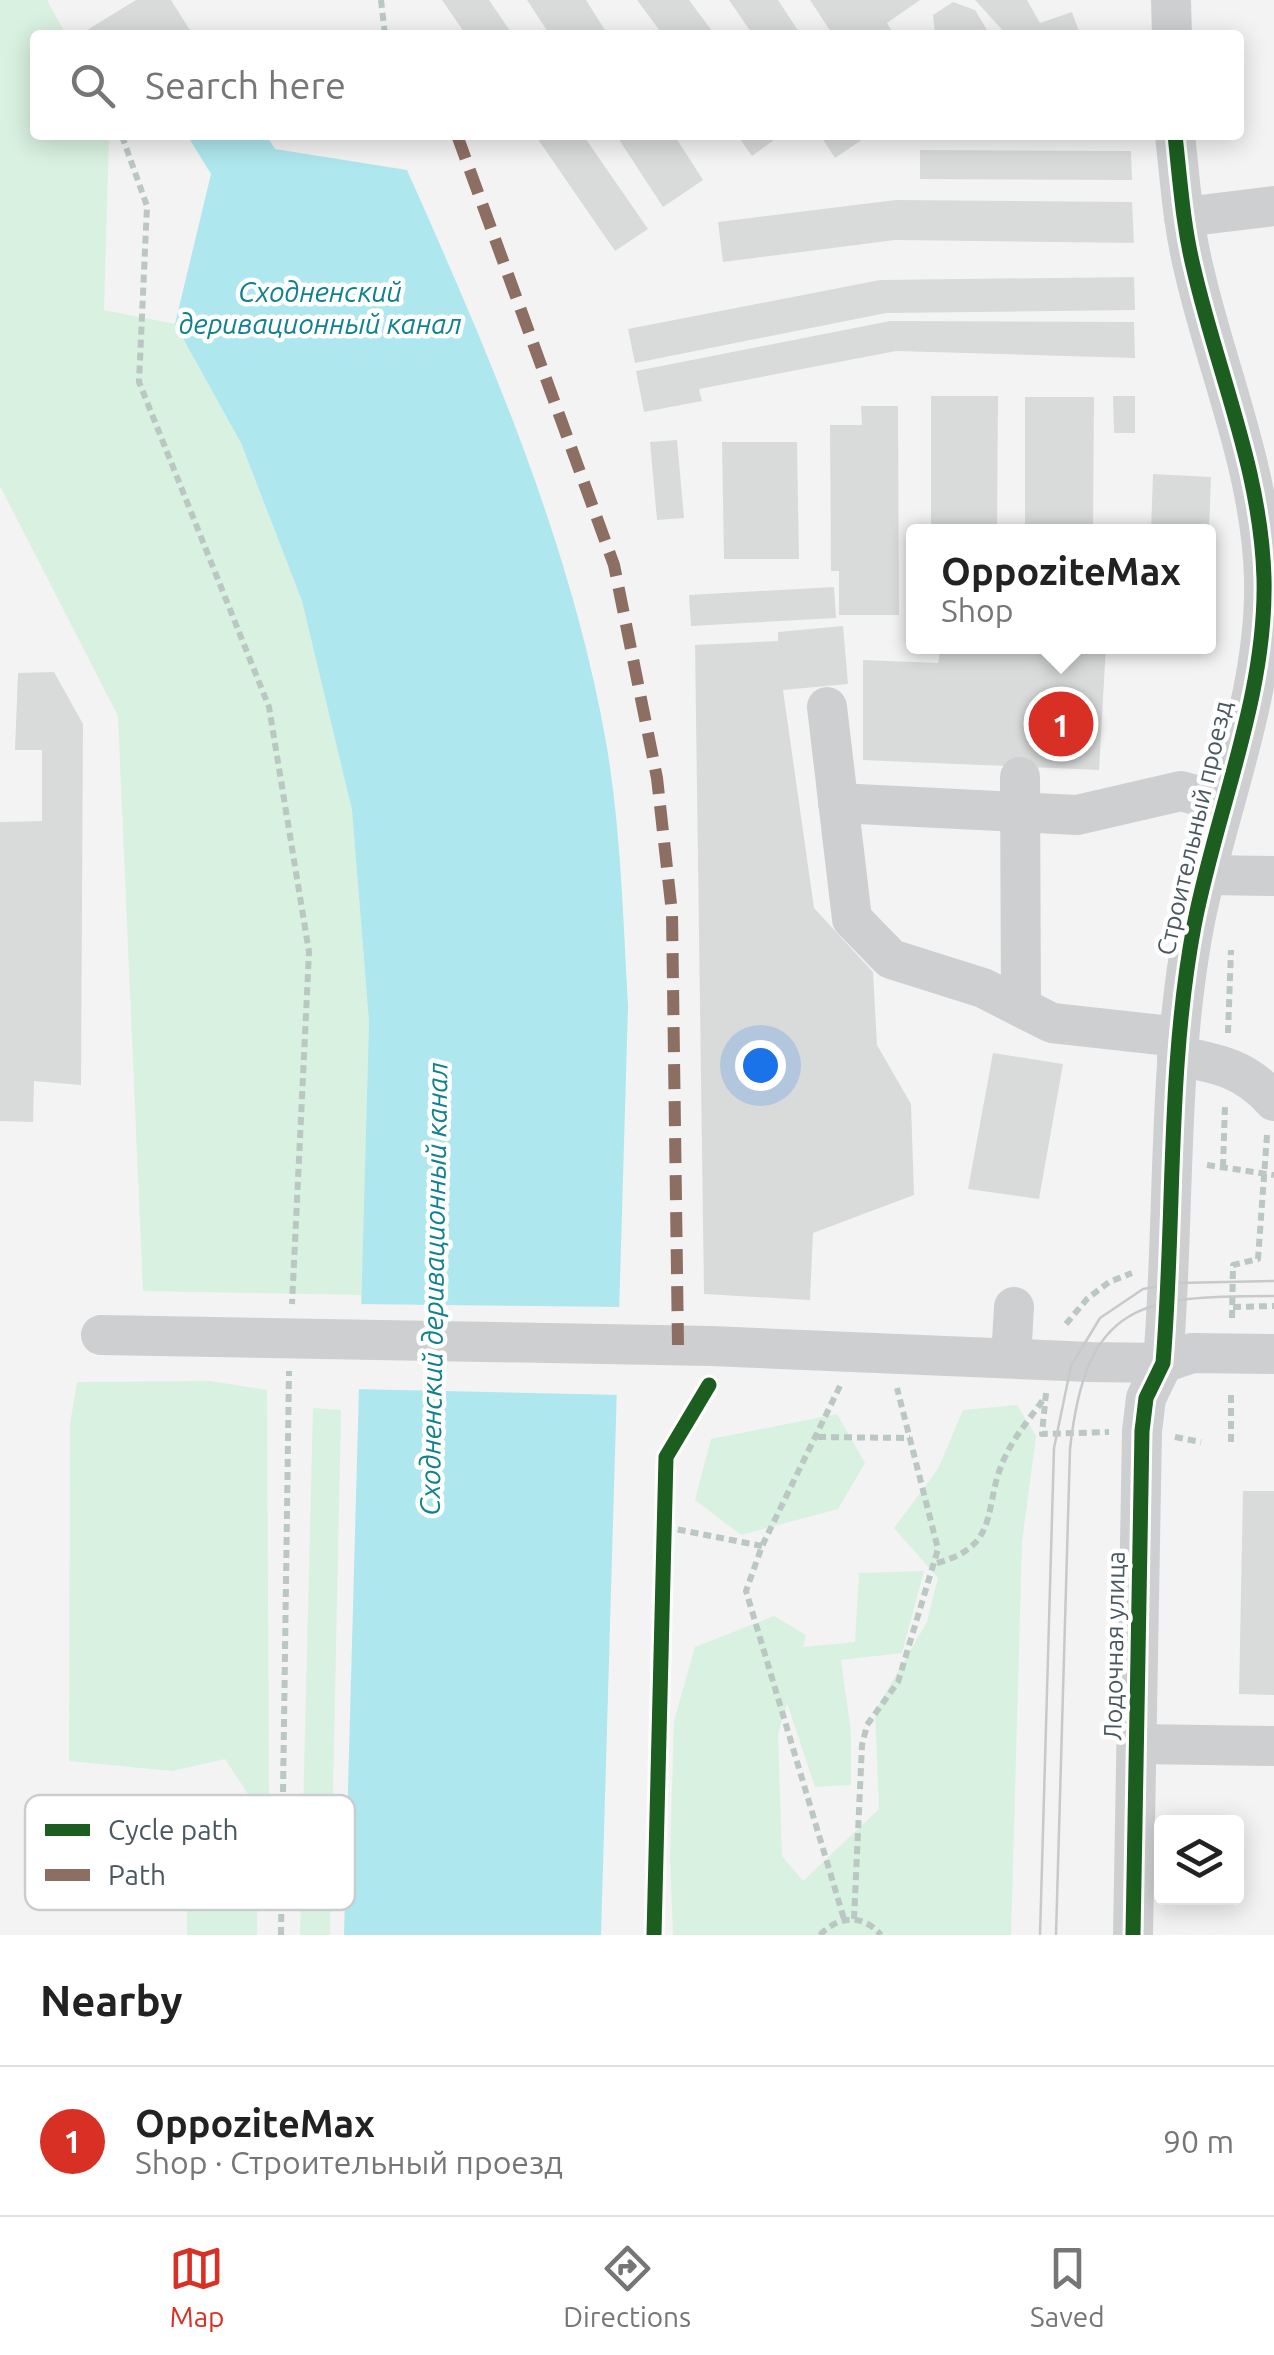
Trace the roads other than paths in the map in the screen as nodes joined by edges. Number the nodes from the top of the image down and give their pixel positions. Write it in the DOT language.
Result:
graph roads {
  1 [pos="1171,0"];
  2 [pos="1172,30"];
  3 [pos="1176,140"];
  4 [pos="1274,206"];
  5 [pos="1184,217"];
  6 [pos="1269,579"];
  7 [pos="827,707"];
  8 [pos="1019,794"];
  9 [pos="838,803"];
  10 [pos="1224,803"];
  11 [pos="1207,874"];
  12 [pos="1274,876"];
  13 [pos="1021,1007"];
  14 [pos="1178,1046"];
  15 [pos="1273,1088"];
  16 [pos="1014,1307"];
  17 [pos="101,1335"];
  18 [pos="1274,1354"];
  19 [pos="1163,1362"];
  20 [pos="1035,1371"];
  21 [pos="1138,1744"];
  22 [pos="1274,1746"];
  23 [pos="1133,1935"];
  1 -- 2 [label="street"];
  3 -- 5 [label="street, Строительный проезд"];
  4 -- 5 [label="street"];
  5 -- 6 [label="street, Строительный проезд"];
  6 -- 10 [label="street, Строительный проезд"];
  7 -- 9 [label="street"];
  8 -- 9 [label="street"];
  8 -- 10 [label="street"];
  8 -- 13 [label="street"];
  9 -- 13 [label="street"];
  10 -- 11 [label="street, Строительный проезд"];
  11 -- 12 [label="street"];
  11 -- 14 [label="street, Строительный проезд"];
  13 -- 14 [label="street"];
  14 -- 15 [label="street"];
  14 -- 19 [label="street, Строительный проезд"];
  16 -- 20 [label="street"];
  17 -- 20 [label="street"];
  18 -- 19 [label="street"];
  19 -- 20 [label="street"];
  19 -- 21 [label="street, Лодочная улица"];
  21 -- 22 [label="street"];
  21 -- 23 [label="street, Лодочная улица"];
}
